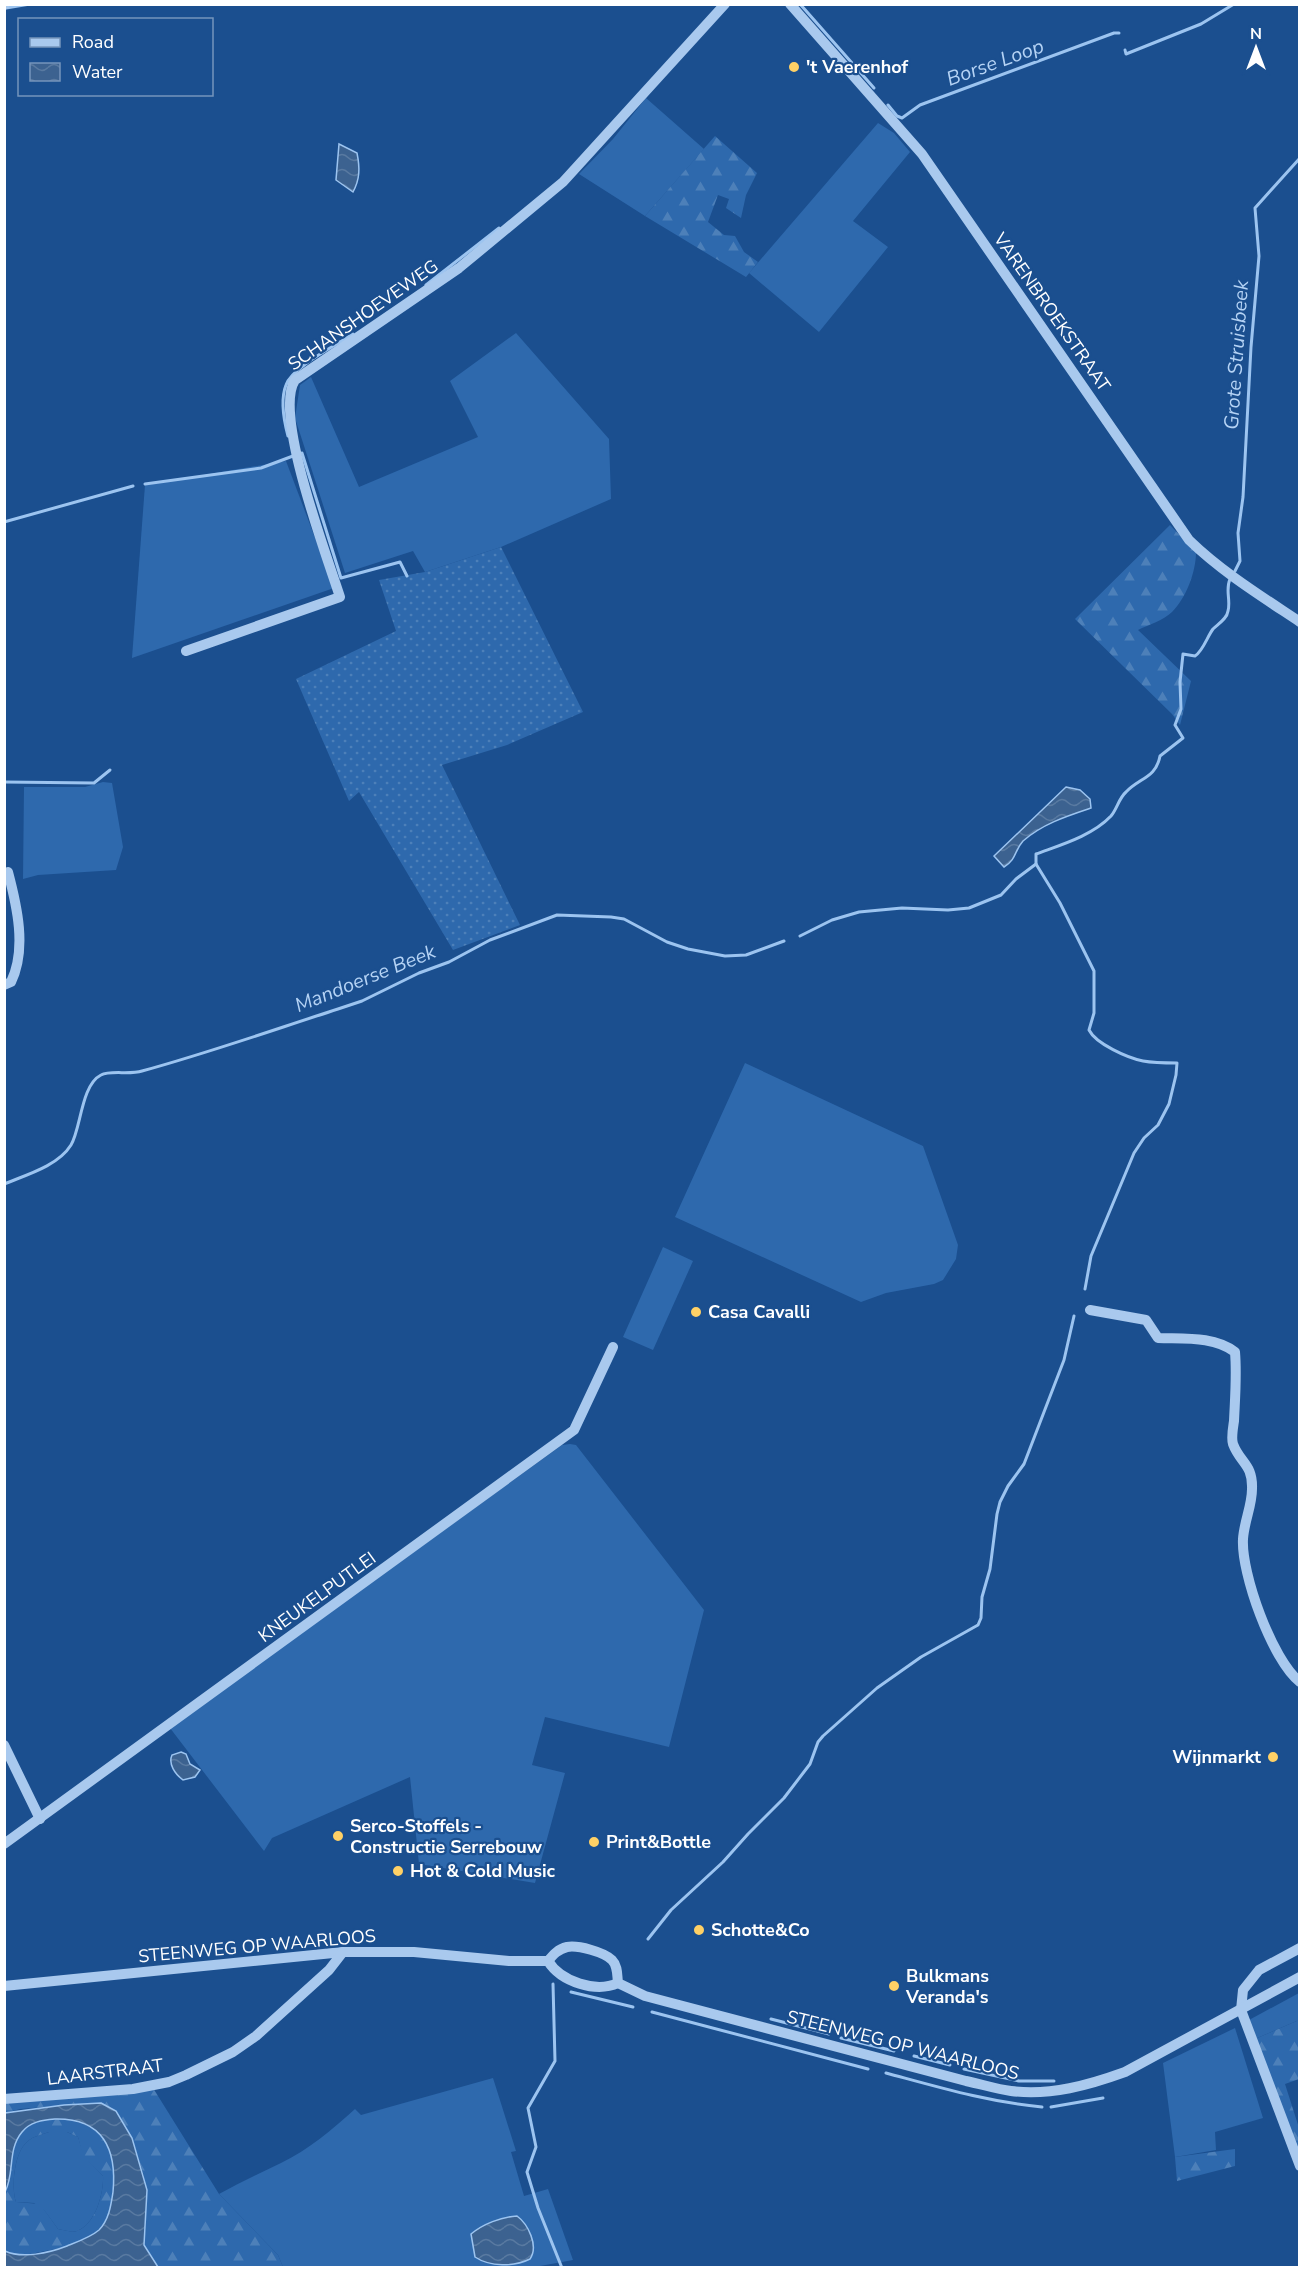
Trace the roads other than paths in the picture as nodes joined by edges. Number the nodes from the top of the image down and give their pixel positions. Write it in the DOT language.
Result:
graph roads {
  1 [pos="725,4"];
  2 [pos="790,4"];
  3 [pos="1299,622"];
  4 [pos="186,651"];
  5 [pos="8,872"];
  6 [pos="4,985"];
  7 [pos="1090,1310"];
  8 [pos="613,1347"];
  9 [pos="1299,1682"];
  10 [pos="4,1745"];
  11 [pos="40,1819"];
  12 [pos="4,1844"];
  13 [pos="1299,1948"];
  14 [pos="343,1952"];
  15 [pos="548,1961"];
  16 [pos="1299,1977"];
  17 [pos="618,1983"];
  18 [pos="4,1986"];
  19 [pos="1241,2010"];
  20 [pos="4,2099"];
  21 [pos="1299,2166"];
  1 -- 4 [label="street, SCHANSHOEVEWEG"];
  2 -- 3 [label="street, VARENBROEKSTRAAT"];
  5 -- 6 [label="street"];
  7 -- 9 [label="street"];
  8 -- 11 [label="street, KNEUKELPUTLEI"];
  10 -- 11 [label="street"];
  11 -- 12 [label="street, KNEUKELPUTLEI"];
  13 -- 19 [label="street"];
  14 -- 15 [label="street, STEENWEG OP WAARLOOS"];
  14 -- 18 [label="street, STEENWEG OP WAARLOOS"];
  14 -- 20 [label="street, LAARSTRAAT"];
  15 -- 17 [label="street, STEENWEG OP WAARLOOS"];
  15 -- 17 [label="street, STEENWEG OP WAARLOOS"];
  16 -- 19 [label="street, STEENWEG OP WAARLOOS"];
  17 -- 19 [label="street, STEENWEG OP WAARLOOS"];
  19 -- 21 [label="street"];
}
